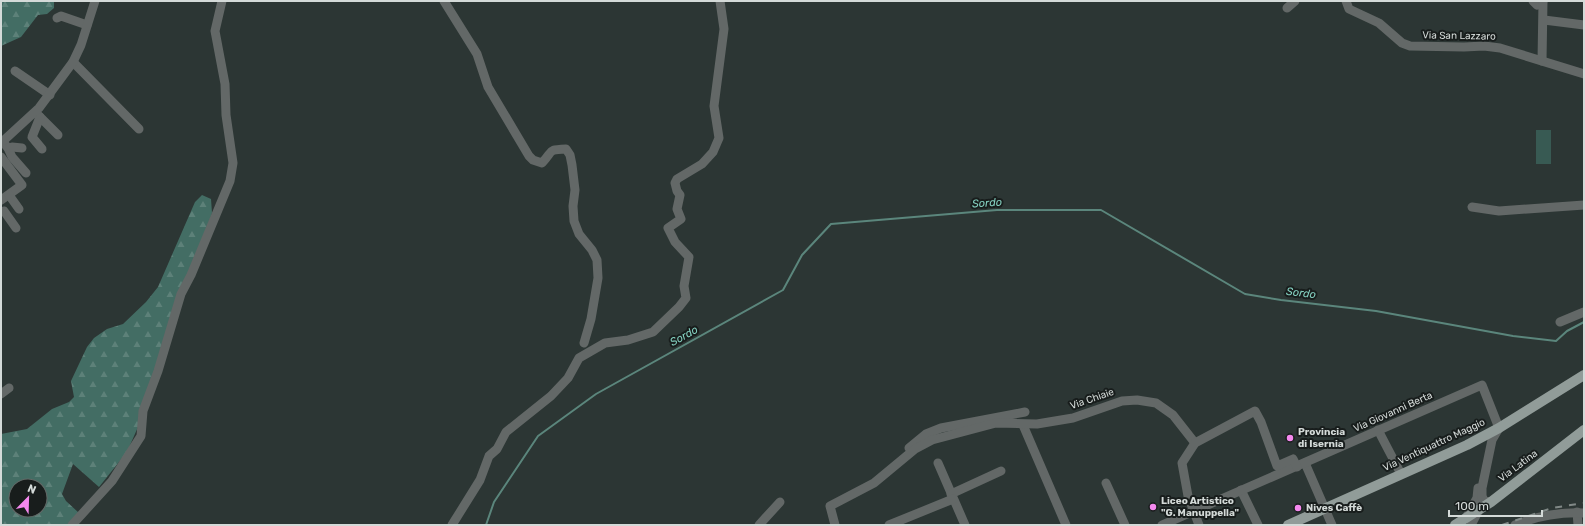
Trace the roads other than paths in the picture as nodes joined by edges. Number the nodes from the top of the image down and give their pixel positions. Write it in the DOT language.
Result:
graph roads {
  1 [pos="95,1"];
  2 [pos="222,1"];
  3 [pos="444,1"];
  4 [pos="720,1"];
  5 [pos="1295,1"];
  6 [pos="1346,1"];
  7 [pos="1539,2"];
  8 [pos="1287,8"];
  9 [pos="57,18"];
  10 [pos="1544,20"];
  11 [pos="87,25"];
  12 [pos="1584,25"];
  13 [pos="1542,61"];
  14 [pos="72,62"];
  15 [pos="15,71"];
  16 [pos="1584,74"];
  17 [pos="50,95"];
  18 [pos="38,116"];
  19 [pos="48,129"];
  20 [pos="139,129"];
  21 [pos="58,135"];
  22 [pos="4,144"];
  23 [pos="22,148"];
  24 [pos="42,149"];
  25 [pos="1,157"];
  26 [pos="26,173"];
  27 [pos="9,194"];
  28 [pos="1,200"];
  29 [pos="1584,205"];
  30 [pos="1472,207"];
  31 [pos="2,209"];
  32 [pos="18,209"];
  33 [pos="16,228"];
  34 [pos="1584,312"];
  35 [pos="1560,322"];
  36 [pos="584,343"];
  37 [pos="1584,375"];
  38 [pos="9,388"];
  39 [pos="1,394"];
  40 [pos="1025,412"];
  41 [pos="1023,425"];
  42 [pos="1499,428"];
  43 [pos="1378,430"];
  44 [pos="1584,430"];
  45 [pos="1195,443"];
  46 [pos="1467,445"];
  47 [pos="900,460"];
  48 [pos="938,463"];
  49 [pos="1301,465"];
  50 [pos="1001,471"];
  51 [pos="1401,474"];
  52 [pos="1106,483"];
  53 [pos="1241,490"];
  54 [pos="952,496"];
  55 [pos="780,502"];
  56 [pos="1491,502"];
  57 [pos="1324,509"];
  58 [pos="1193,510"];
  59 [pos="1581,512"];
  60 [pos="1462,524"];
  61 [pos="72,525"];
  62 [pos="452,525"];
  63 [pos="759,525"];
  64 [pos="836,525"];
  65 [pos="889,525"];
  66 [pos="965,525"];
  67 [pos="1066,525"];
  68 [pos="1125,525"];
  69 [pos="1162,525"];
  70 [pos="1199,525"];
  71 [pos="1258,525"];
  72 [pos="1288,525"];
  73 [pos="1332,525"];
  74 [pos="1515,525"];
  75 [pos="1578,525"];
  1 -- 11 [label="street"];
  2 -- 61 [label="street"];
  3 -- 36 [label="street"];
  4 -- 62 [label="street"];
  5 -- 8 [label="street"];
  6 -- 13 [label="street, Via San Lazzaro"];
  7 -- 10 [label="street"];
  9 -- 11 [label="street"];
  10 -- 12 [label="street"];
  10 -- 13 [label="street"];
  11 -- 14 [label="street"];
  13 -- 16 [label="street, Via San Lazzaro"];
  14 -- 17 [label="street"];
  14 -- 20 [label="street"];
  15 -- 17 [label="street"];
  17 -- 18 [label="street"];
  18 -- 19 [label="street"];
  18 -- 21 [label="street"];
  18 -- 22 [label="street"];
  18 -- 24 [label="street"];
  22 -- 23 [label="street"];
  22 -- 26 [label="street"];
  25 -- 27 [label="street"];
  27 -- 28 [label="street"];
  27 -- 32 [label="street"];
  29 -- 30 [label="street"];
  31 -- 33 [label="street"];
  34 -- 35 [label="street"];
  37 -- 42 [label="main road, Via Ventiquattro Maggio"];
  38 -- 39 [label="street"];
  40 -- 47 [label="street"];
  41 -- 45 [label="street, Via Chiaie"];
  41 -- 47 [label="street, Via Chiaie"];
  41 -- 67 [label="street"];
  42 -- 43 [label="street, Via Giovanni Berta"];
  42 -- 46 [label="main road, Via Ventiquattro Maggio"];
  42 -- 56 [label="street"];
  43 -- 49 [label="street, Via Giovanni Berta"];
  43 -- 51 [label="street"];
  44 -- 56 [label="main road, Via Latina"];
  45 -- 49 [label="street"];
  45 -- 58 [label="street"];
  46 -- 51 [label="main road, Via Ventiquattro Maggio"];
  46 -- 60 [label="street"];
  47 -- 64 [label="street"];
  48 -- 54 [label="street"];
  49 -- 53 [label="street, Via Giovanni Berta"];
  49 -- 57 [label="street"];
  50 -- 54 [label="street"];
  51 -- 57 [label="main road, Via Ventiquattro Maggio"];
  52 -- 68 [label="street"];
  53 -- 58 [label="street, Via Giovanni Berta"];
  53 -- 71 [label="street"];
  54 -- 65 [label="street"];
  54 -- 66 [label="street"];
  55 -- 63 [label="street"];
  56 -- 60 [label="main road, Via Latina"];
  57 -- 72 [label="main road, Via Ventiquattro Maggio"];
  57 -- 73 [label="street"];
  58 -- 69 [label="street, Via Giovanni Berta"];
  58 -- 70 [label="street"];
  59 -- 74 [label="street"];
  59 -- 75 [label="street"];
}
